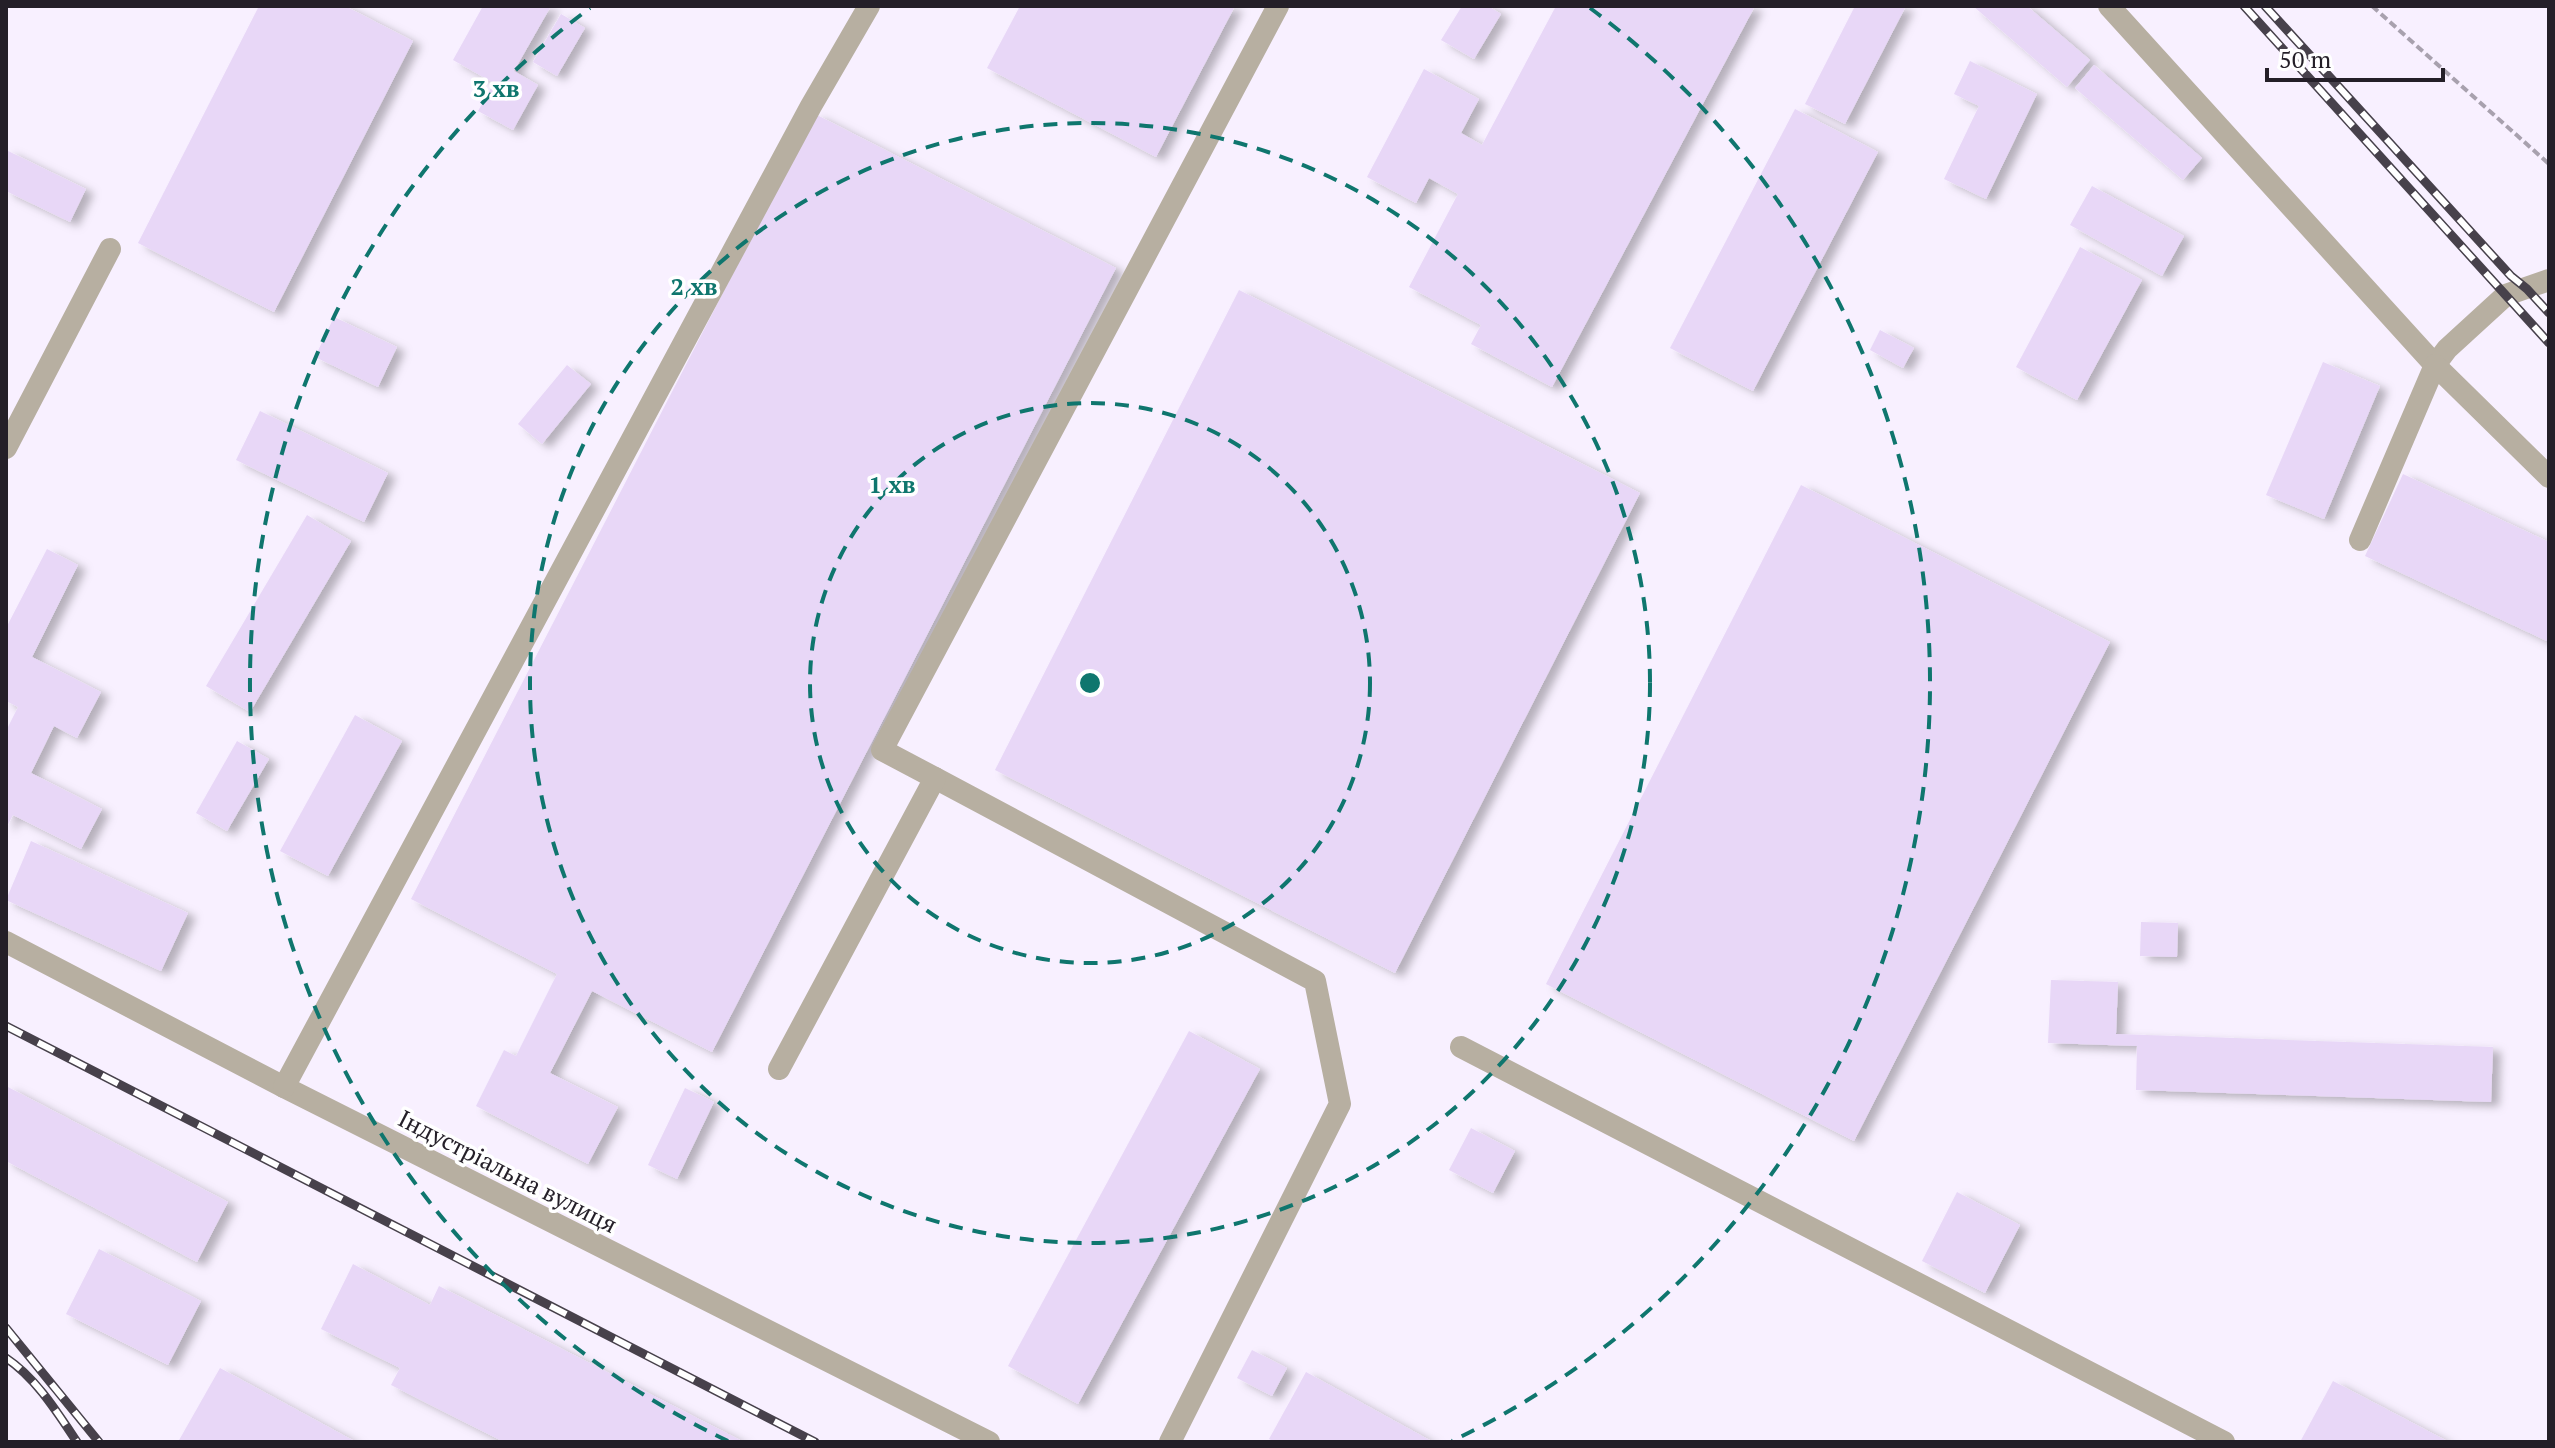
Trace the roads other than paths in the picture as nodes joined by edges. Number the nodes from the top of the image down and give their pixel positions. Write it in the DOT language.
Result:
graph roads {
  1 [pos="869,6"];
  2 [pos="1278,6"];
  3 [pos="2109,6"];
  4 [pos="110,249"];
  5 [pos="2549,280"];
  6 [pos="2435,365"];
  7 [pos="6,448"];
  8 [pos="2549,477"];
  9 [pos="2360,540"];
  10 [pos="935,778"];
  11 [pos="6,942"];
  12 [pos="1461,1047"];
  13 [pos="779,1069"];
  14 [pos="284,1087"];
  15 [pos="989,1442"];
  16 [pos="1170,1442"];
  17 [pos="2224,1442"];
  1 -- 14 [label="street"];
  2 -- 10 [label="street"];
  3 -- 6 [label="street"];
  4 -- 7 [label="street"];
  5 -- 6 [label="street"];
  6 -- 8 [label="street"];
  6 -- 9 [label="street"];
  10 -- 13 [label="street"];
  10 -- 16 [label="street"];
  11 -- 14 [label="street, Індустріальна вулиця"];
  12 -- 17 [label="street"];
  14 -- 15 [label="street, Індустріальна вулиця"];
}
